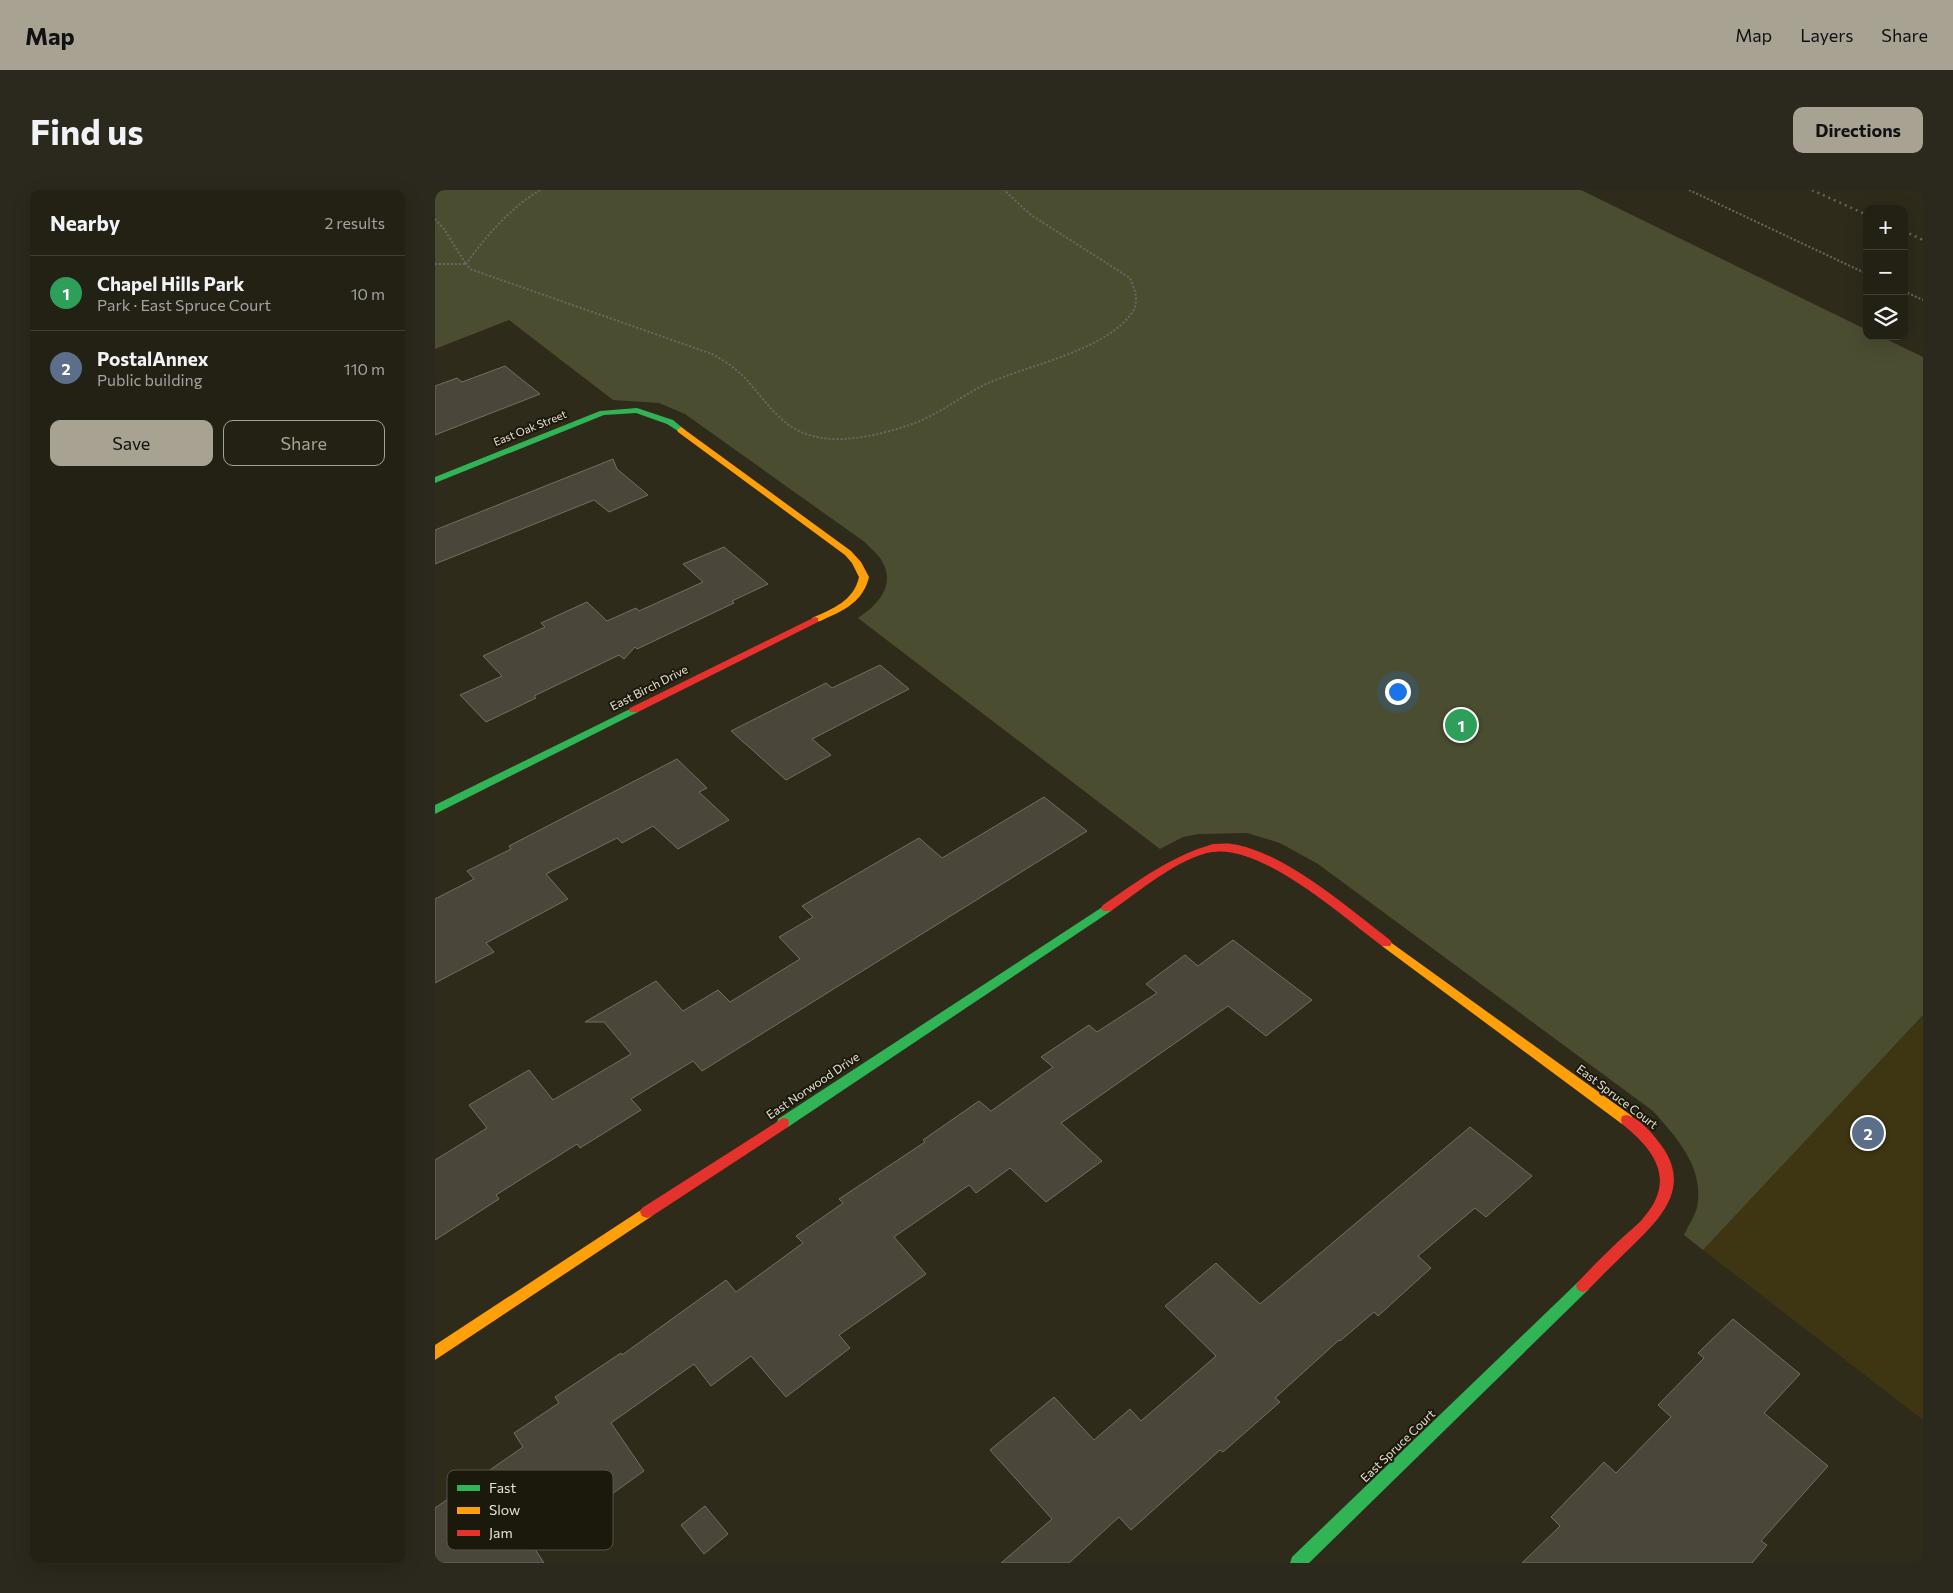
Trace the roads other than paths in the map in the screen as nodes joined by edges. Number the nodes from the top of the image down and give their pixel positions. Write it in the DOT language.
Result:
graph roads {
  1 [pos="435,480"];
  2 [pos="865,580"];
  3 [pos="435,810"];
  4 [pos="1209,847"];
  5 [pos="435,1353"];
  6 [pos="1297,1563"];
  1 -- 2 [label="street, East Oak Street"];
  2 -- 3 [label="street, East Birch Drive"];
  4 -- 5 [label="street, East Norwood Drive"];
  4 -- 6 [label="street, East Spruce Court"];
}
